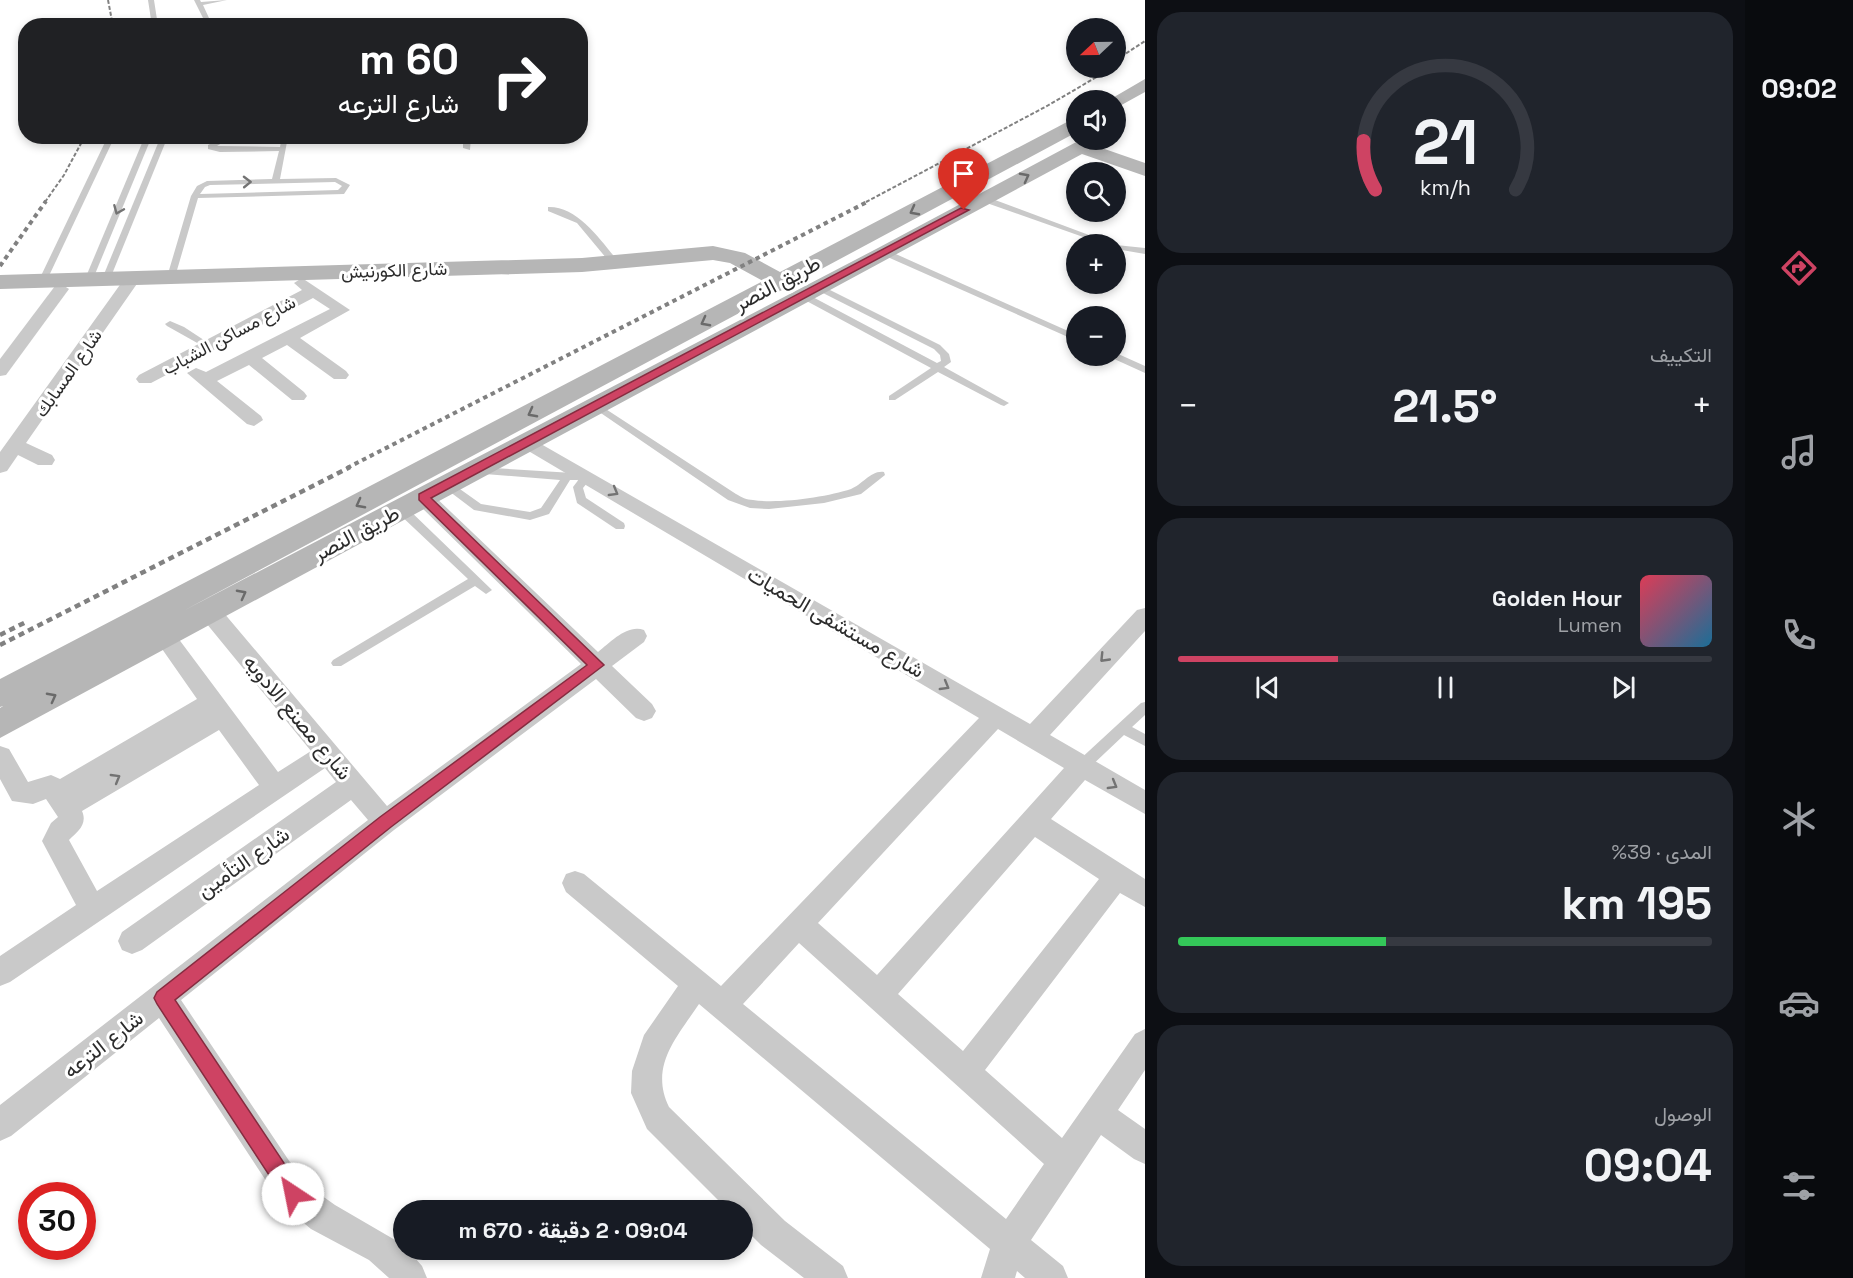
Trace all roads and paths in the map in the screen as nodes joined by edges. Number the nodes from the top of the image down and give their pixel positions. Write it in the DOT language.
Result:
graph roads {
  1 [pos="151,0"];
  2 [pos="224,0"];
  3 [pos="198,2"];
  4 [pos="154,18"];
  5 [pos="203,18"];
  6 [pos="1145,84"];
  7 [pos="1126,96"];
  8 [pos="109,144"];
  9 [pos="146,144"];
  10 [pos="162,144"];
  11 [pos="214,144"];
  12 [pos="284,144"];
  13 [pos="467,144"];
  14 [pos="1066,145"];
  15 [pos="467,148"];
  16 [pos="1066,148"];
  17 [pos="283,149"];
  18 [pos="1107,150"];
  19 [pos="1145,170"];
  20 [pos="291,181"];
  21 [pos="272,182"];
  22 [pos="142,191"];
  23 [pos="126,192"];
  24 [pos="288,194"];
  25 [pos="266,195"];
  26 [pos="195,196"];
  27 [pos="984,199"];
  28 [pos="551,209"];
  29 [pos="1082,234"];
  30 [pos="106,238"];
  31 [pos="123,238"];
  32 [pos="1126,248"];
  33 [pos="1145,251"];
  34 [pos="886,253"];
  35 [pos="616,269"];
  36 [pos="171,277"];
  37 [pos="98,279"];
  38 [pos="781,281"];
  39 [pos="0,282"];
  40 [pos="130,283"];
  41 [pos="52,285"];
  42 [pos="308,287"];
  43 [pos="0,290"];
  44 [pos="812,292"];
  45 [pos="758,294"];
  46 [pos="170,324"];
  47 [pos="1066,333"];
  48 [pos="289,338"];
  49 [pos="208,346"];
  50 [pos="250,357"];
  51 [pos="180,361"];
  52 [pos="1126,361"];
  53 [pos="937,368"];
  54 [pos="1145,370"];
  55 [pos="0,371"];
  56 [pos="340,375"];
  57 [pos="145,380"];
  58 [pos="205,380"];
  59 [pos="298,396"];
  60 [pos="892,398"];
  61 [pos="1004,403"];
  62 [pos="595,405"];
  63 [pos="254,420"];
  64 [pos="527,442"];
  65 [pos="16,446"];
  66 [pos="45,460"];
  67 [pos="0,466"];
  68 [pos="472,471"];
  69 [pos="880,475"];
  70 [pos="580,477"];
  71 [pos="446,485"];
  72 [pos="412,503"];
  73 [pos="620,526"];
  74 [pos="476,580"];
  75 [pos="486,590"];
  76 [pos="210,612"];
  77 [pos="1145,616"];
  78 [pos="164,636"];
  79 [pos="636,636"];
  80 [pos="337,663"];
  81 [pos="597,665"];
  82 [pos="0,694"];
  83 [pos="1145,707"];
  84 [pos="218,709"];
  85 [pos="644,711"];
  86 [pos="996,716"];
  87 [pos="0,724"];
  88 [pos="1123,728"];
  89 [pos="1033,737"];
  90 [pos="1145,741"];
  91 [pos="327,753"];
  92 [pos="0,756"];
  93 [pos="1082,766"];
  94 [pos="353,784"];
  95 [pos="275,788"];
  96 [pos="61,801"];
  97 [pos="1145,803"];
  98 [pos="385,822"];
  99 [pos="1034,822"];
  100 [pos="1117,876"];
  101 [pos="574,883"];
  102 [pos="1145,894"];
  103 [pos="93,910"];
  104 [pos="798,924"];
  105 [pos="132,941"];
  106 [pos="0,972"];
  107 [pos="696,984"];
  108 [pos="878,995"];
  109 [pos="163,998"];
  110 [pos="722,1005"];
  111 [pos="1145,1044"];
  112 [pos="965,1072"];
  113 [pos="1097,1113"];
  114 [pos="0,1125"];
  115 [pos="1145,1148"];
  116 [pos="1065,1161"];
  117 [pos="1009,1243"];
  118 [pos="410,1278"];
  119 [pos="831,1278"];
  120 [pos="998,1278"];
  121 [pos="1051,1278"];
  1 -- 4 [label="lane"];
  2 -- 3 [label="lane"];
  3 -- 5 [label="lane"];
  6 -- 7 [label="main road"];
  8 -- 41 [label="lane"];
  9 -- 23 [label="lane"];
  10 -- 22 [label="lane"];
  11 -- 17 [label="lane"];
  12 -- 17 [label="lane"];
  13 -- 15 [label="lane"];
  14 -- 38 [label="main road, طريق النصر, one-way"];
  27 -- 16 [label="main road, طريق النصر, one-way"];
  17 -- 21 [label="lane"];
  18 -- 19 [label="main road"];
  20 -- 21 [label="lane"];
  20 -- 24 [label="lane"];
  20 -- 24 [label="lane"];
  21 -- 25 [label="lane"];
  26 -- 21 [label="lane, one-way"];
  22 -- 23 [label="lane"];
  22 -- 31 [label="lane"];
  23 -- 30 [label="lane, one-way"];
  24 -- 25 [label="lane"];
  25 -- 26 [label="lane"];
  26 -- 36 [label="lane"];
  27 -- 29 [label="lane"];
  27 -- 34 [label="main road, طريق النصر"];
  28 -- 35 [label="lane"];
  30 -- 31 [label="lane"];
  30 -- 37 [label="lane"];
  31 -- 37 [label="lane"];
  32 -- 33 [label="lane"];
  34 -- 44 [label="main road, طريق النصر"];
  34 -- 47 [label="lane"];
  35 -- 36 [label="main road, شارع الكورنيش"];
  35 -- 38 [label="main road, شارع الكورنيش"];
  35 -- 42 [label="main road, شارع الكورنيش"];
  35 -- 45 [label="main road, شارع الكورنيش"];
  36 -- 40 [label="main road, شارع الكورنيش"];
  37 -- 40 [label="main road, شارع الكورنيش"];
  37 -- 41 [label="main road, شارع الكورنيش"];
  38 -- 45 [label="main road, طريق النصر"];
  39 -- 41 [label="main road, شارع الكورنيش"];
  40 -- 41 [label="main road, شارع الكورنيش"];
  40 -- 42 [label="main road, شارع الكورنيش"];
  40 -- 65 [label="street, شارع المسابك"];
  41 -- 43 [label="main road, شارع الكورنيش"];
  41 -- 55 [label="street"];
  42 -- 48 [label="street"];
  42 -- 49 [label="street, شارع مساكن الشباب"];
  44 -- 53 [label="lane"];
  44 -- 53 [label="lane"];
  44 -- 62 [label="main road, طريق النصر"];
  45 -- 82 [label="main road, طريق النصر, one-way"];
  46 -- 49 [label="lane"];
  48 -- 50 [label="street"];
  48 -- 56 [label="street"];
  49 -- 51 [label="street, شارع مساكن الشباب"];
  50 -- 58 [label="street"];
  50 -- 59 [label="street"];
  51 -- 57 [label="street, شارع مساكن الشباب"];
  51 -- 58 [label="street"];
  52 -- 54 [label="lane"];
  53 -- 60 [label="lane"];
  53 -- 61 [label="lane"];
  58 -- 63 [label="street"];
  62 -- 64 [label="main road, طريق النصر"];
  62 -- 69 [label="lane"];
  64 -- 68 [label="main road, طريق النصر"];
  64 -- 70 [label="street, شارع مستشفى الحميات"];
  65 -- 66 [label="street"];
  65 -- 67 [label="street, شارع المسابك"];
  68 -- 70 [label="lane"];
  68 -- 71 [label="main road, طريق النصر"];
  70 -- 71 [label="lane"];
  70 -- 73 [label="lane"];
  70 -- 86 [label="street, شارع مستشفى الحميات, one-way"];
  71 -- 72 [label="main road, طريق النصر"];
  72 -- 74 [label="lane"];
  76 -- 72 [label="main road, طريق النصر, one-way"];
  72 -- 81 [label="street"];
  74 -- 75 [label="lane"];
  74 -- 80 [label="lane"];
  76 -- 78 [label="main road, طريق النصر"];
  76 -- 91 [label="street, شارع مصنع الادويه"];
  77 -- 89 [label="street, one-way"];
  78 -- 84 [label="street"];
  87 -- 78 [label="main road, طريق النصر, one-way"];
  79 -- 81 [label="street, شارع الترعه"];
  81 -- 85 [label="street"];
  81 -- 98 [label="street, شارع الترعه"];
  83 -- 88 [label="lane"];
  84 -- 95 [label="street"];
  84 -- 96 [label="street"];
  86 -- 89 [label="street, شارع مستشفى الحميات"];
  86 -- 104 [label="street"];
  88 -- 90 [label="lane"];
  88 -- 93 [label="lane"];
  89 -- 93 [label="street, شارع مستشفى الحميات"];
  91 -- 94 [label="street, شارع مصنع الادويه"];
  91 -- 95 [label="street"];
  92 -- 96 [label="street"];
  93 -- 97 [label="street, شارع مستشفى الحميات, one-way"];
  93 -- 99 [label="street"];
  94 -- 98 [label="street, شارع مصنع الادويه"];
  94 -- 105 [label="street, شارع التأمين"];
  95 -- 103 [label="street"];
  96 -- 103 [label="street"];
  98 -- 109 [label="street, شارع الترعه"];
  99 -- 100 [label="street"];
  99 -- 108 [label="street"];
  100 -- 102 [label="street"];
  100 -- 112 [label="street"];
  101 -- 107 [label="street"];
  103 -- 106 [label="street"];
  104 -- 108 [label="street"];
  104 -- 110 [label="street"];
  107 -- 110 [label="street"];
  107 -- 119 [label="street"];
  108 -- 112 [label="street"];
  109 -- 114 [label="street, شارع الترعه"];
  109 -- 118 [label="street"];
  110 -- 117 [label="street"];
  111 -- 113 [label="street"];
  112 -- 116 [label="street"];
  113 -- 115 [label="street"];
  113 -- 116 [label="street"];
  116 -- 117 [label="street"];
  117 -- 120 [label="street"];
  117 -- 121 [label="street"];
}
